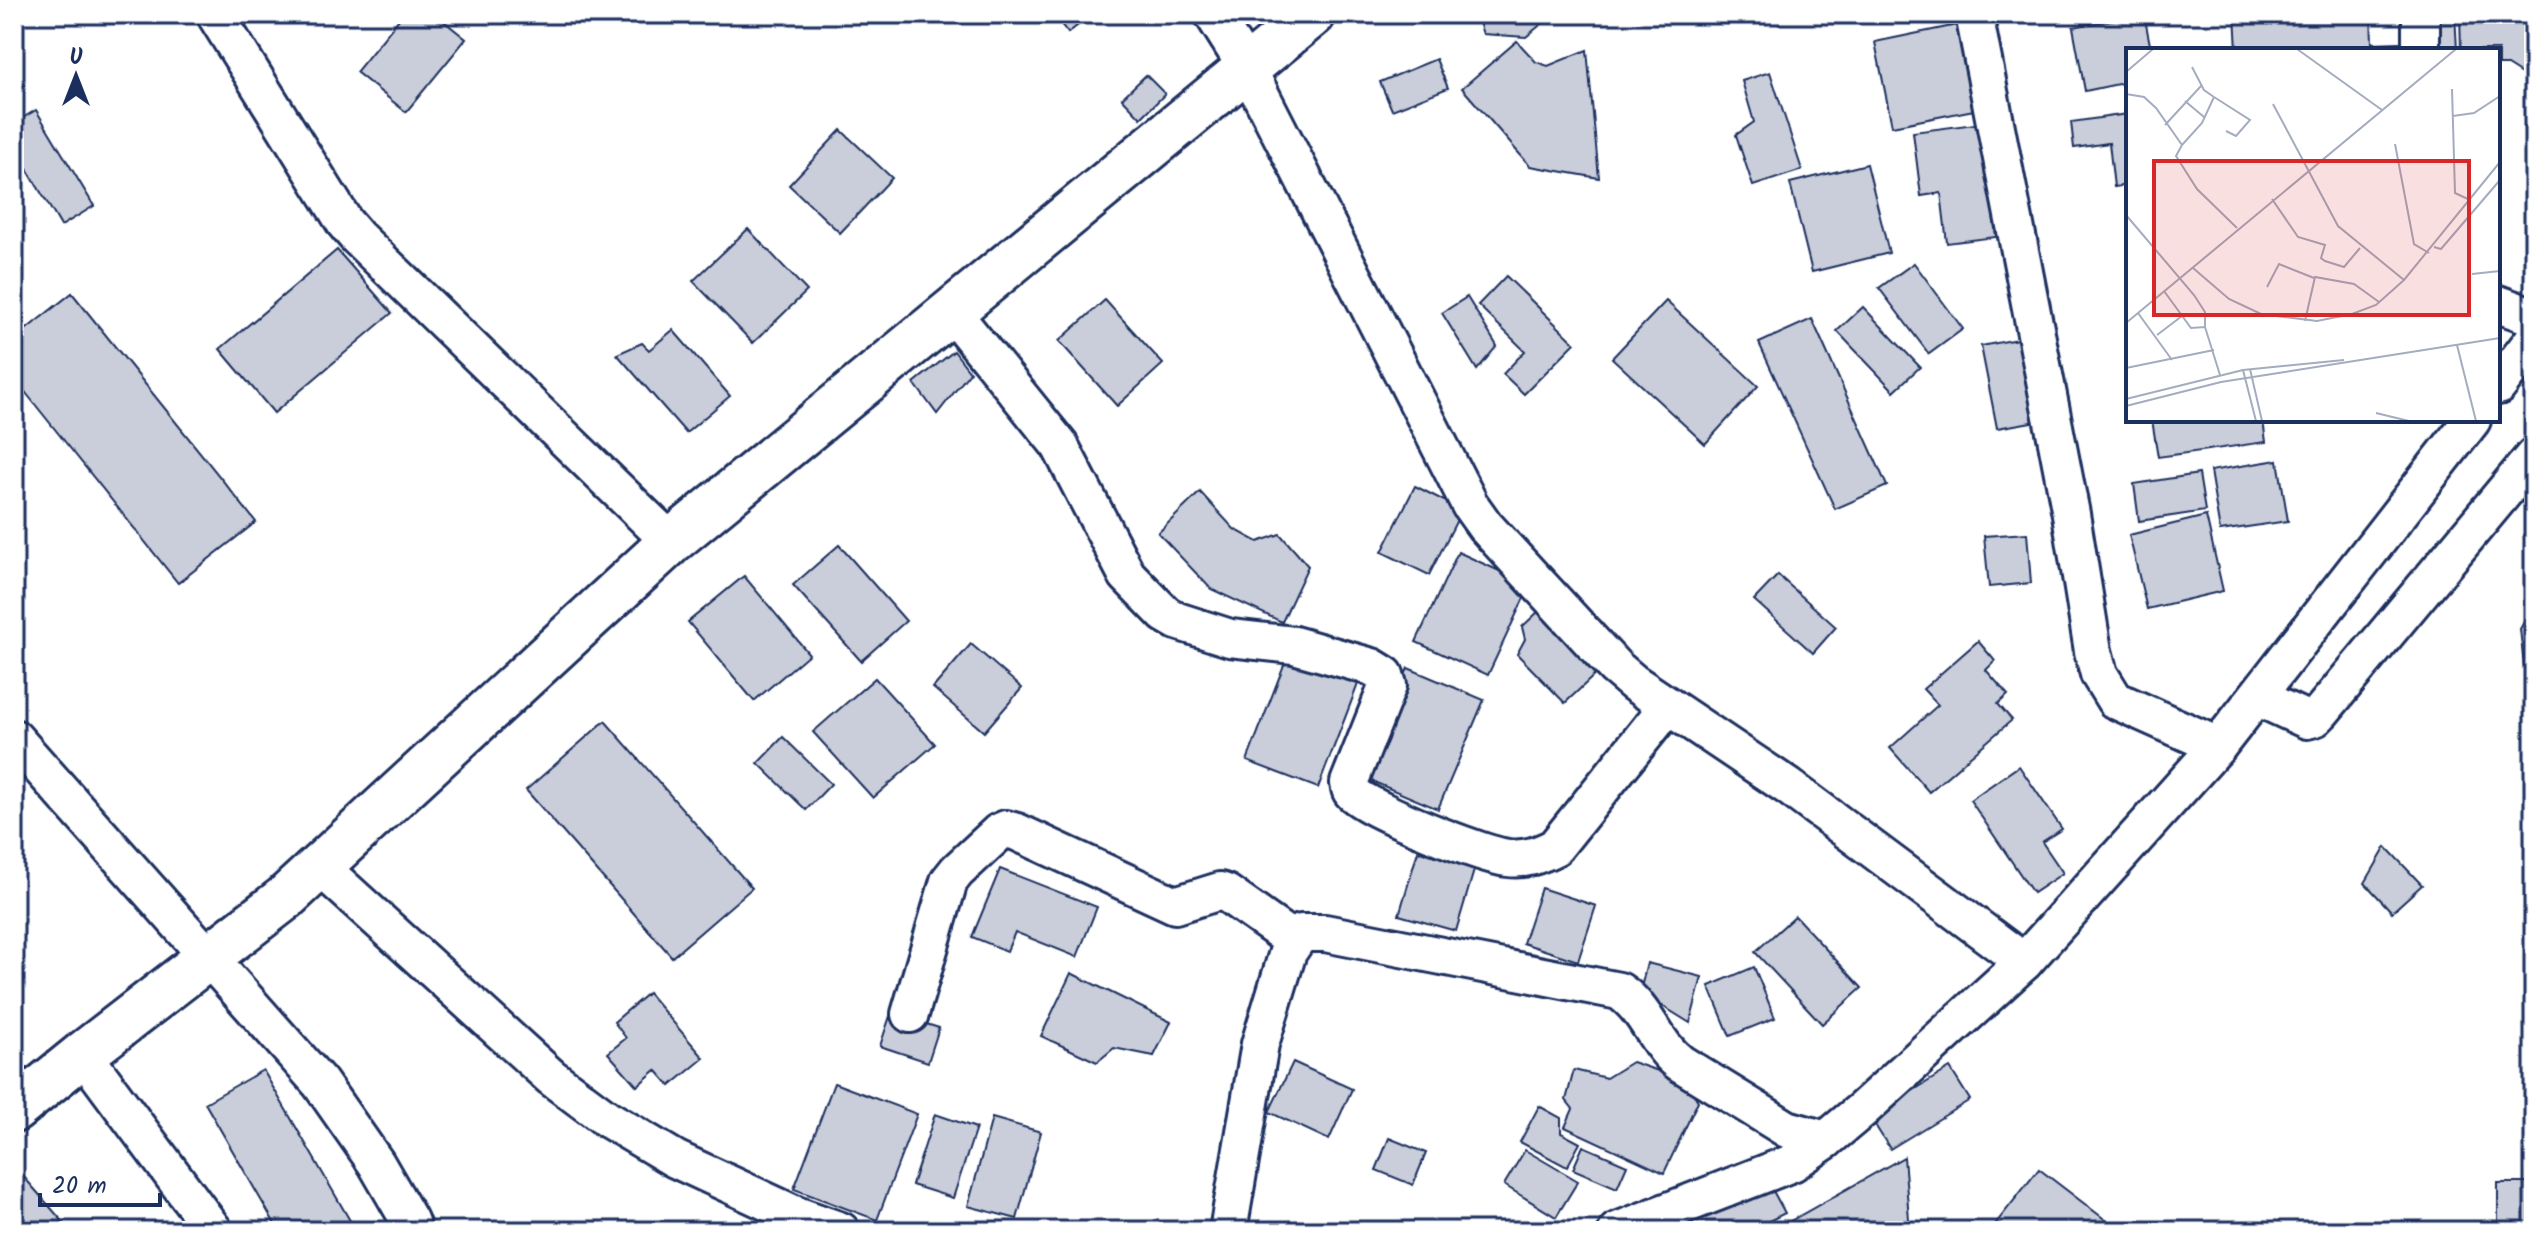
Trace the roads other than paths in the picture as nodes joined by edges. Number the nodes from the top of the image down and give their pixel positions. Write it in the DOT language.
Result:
graph roads {
  1 [pos="215,14"];
  2 [pos="1213,14"];
  3 [pos="1313,14"];
  4 [pos="1974,14"];
  5 [pos="2421,14"];
  6 [pos="2421,48"];
  7 [pos="1247,68"];
  8 [pos="2500,305"];
  9 [pos="951,311"];
  10 [pos="2534,317"];
  11 [pos="2534,339"];
  12 [pos="2500,383"];
  13 [pos="2470,422"];
  14 [pos="2534,456"];
  15 [pos="671,542"];
  16 [pos="2257,697"];
  17 [pos="1668,706"];
  18 [pos="14,738"];
  19 [pos="2218,746"];
  20 [pos="318,865"];
  21 [pos="1294,941"];
  22 [pos="207,957"];
  23 [pos="2024,962"];
  24 [pos="910,1014"];
  25 [pos="83,1054"];
  26 [pos="14,1110"];
  27 [pos="1826,1140"];
  28 [pos="214,1231"];
  29 [pos="413,1231"];
  30 [pos="841,1231"];
  31 [pos="1228,1231"];
  32 [pos="1617,1231"];
  1 -- 15 [label="street"];
  2 -- 7 [label="street"];
  3 -- 7 [label="street"];
  4 -- 19 [label="street"];
  5 -- 6 [label="street"];
  7 -- 9 [label="street"];
  7 -- 17 [label="street"];
  8 -- 10 [label="street"];
  9 -- 15 [label="street"];
  9 -- 17 [label="street"];
  11 -- 12 [label="street"];
  13 -- 16 [label="street"];
  14 -- 16 [label="street"];
  15 -- 20 [label="street"];
  16 -- 19 [label="street"];
  17 -- 23 [label="street"];
  18 -- 22 [label="street"];
  19 -- 23 [label="street"];
  20 -- 22 [label="street"];
  20 -- 30 [label="street"];
  21 -- 24 [label="street"];
  21 -- 27 [label="street"];
  21 -- 31 [label="street"];
  22 -- 25 [label="street"];
  22 -- 29 [label="street"];
  23 -- 27 [label="street"];
  25 -- 26 [label="street"];
  25 -- 28 [label="street"];
  27 -- 32 [label="street"];
}
